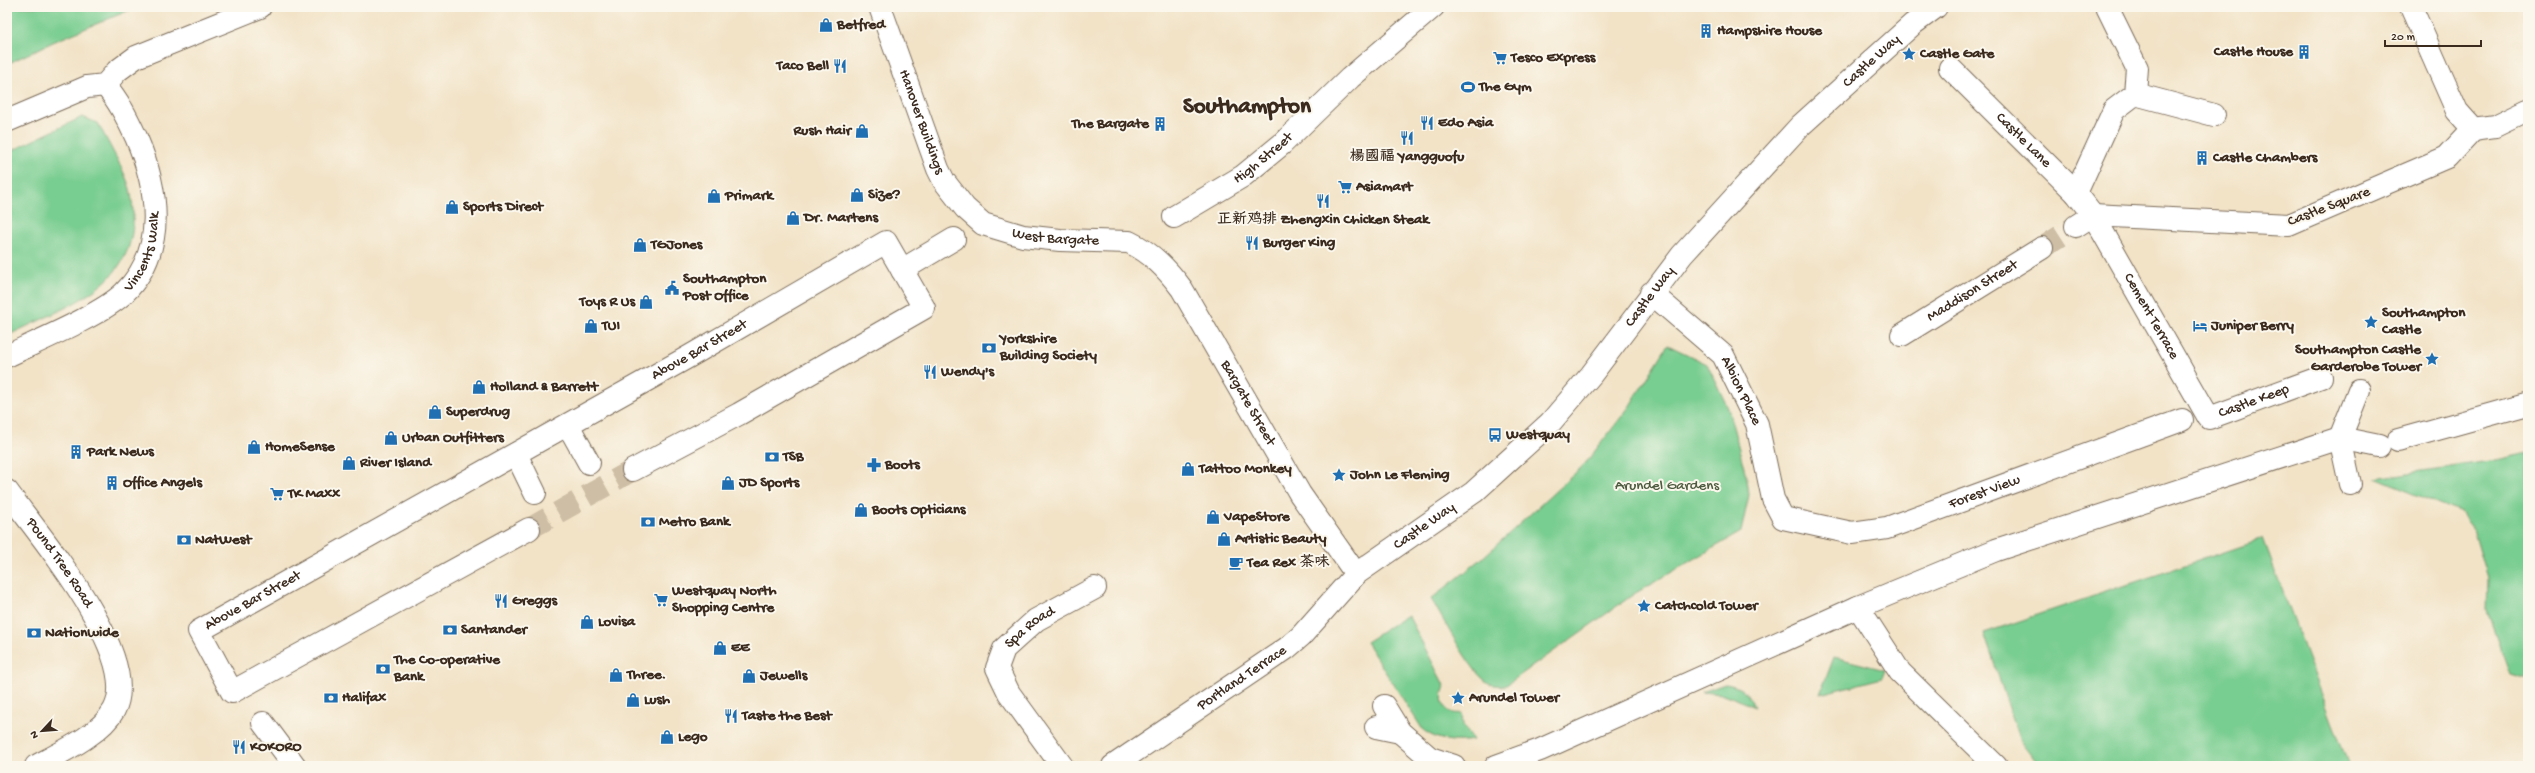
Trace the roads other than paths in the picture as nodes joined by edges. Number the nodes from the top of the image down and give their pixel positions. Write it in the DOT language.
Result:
graph roads {
  1 [pos="260,7"];
  2 [pos="880,7"];
  3 [pos="1433,7"];
  4 [pos="1936,7"];
  5 [pos="2107,7"];
  6 [pos="2411,7"];
  7 [pos="1950,68"];
  8 [pos="105,85"];
  9 [pos="2135,94"];
  10 [pos="2528,110"];
  11 [pos="2214,115"];
  12 [pos="7,121"];
  13 [pos="2473,128"];
  14 [pos="2076,192"];
  15 [pos="1174,216"];
  16 [pos="2085,221"];
  17 [pos="983,224"];
  18 [pos="954,239"];
  19 [pos="1129,242"];
  20 [pos="2042,248"];
  21 [pos="902,270"];
  22 [pos="1651,293"];
  23 [pos="1902,335"];
  24 [pos="7,356"];
  25 [pos="2321,377"];
  26 [pos="2359,390"];
  27 [pos="2528,404"];
  28 [pos="2209,418"];
  29 [pos="2182,420"];
  30 [pos="568,425"];
  31 [pos="2340,438"];
  32 [pos="516,454"];
  33 [pos="589,464"];
  34 [pos="634,470"];
  35 [pos="2350,484"];
  36 [pos="7,491"];
  37 [pos="535,493"];
  38 [pos="1783,518"];
  39 [pos="529,529"];
  40 [pos="1356,574"];
  41 [pos="1095,588"];
  42 [pos="1858,607"];
  43 [pos="1384,706"];
  44 [pos="263,723"];
  45 [pos="1376,727"];
  46 [pos="1400,732"];
  47 [pos="36,766"];
  48 [pos="295,766"];
  49 [pos="1062,766"];
  50 [pos="1113,766"];
  51 [pos="1454,766"];
  52 [pos="1496,766"];
  53 [pos="1996,766"];
  1 -- 8 [label="street"];
  2 -- 17 [label="street, Hanover Buildings"];
  3 -- 15 [label="street, High Street"];
  4 -- 22 [label="street, Castle Way"];
  5 -- 9 [label="street"];
  6 -- 13 [label="street"];
  7 -- 14 [label="street, Castle Lane"];
  8 -- 12 [label="street"];
  8 -- 24 [label="street, Vincents Walk"];
  9 -- 11 [label="street"];
  9 -- 14 [label="street"];
  10 -- 13 [label="street"];
  13 -- 16 [label="street, Castle Square"];
  14 -- 16 [label="street, Castle Lane"];
  16 -- 28 [label="street, Cement Terrace"];
  17 -- 19 [label="street, West Bargate"];
  18 -- 21 [label="street"];
  19 -- 40 [label="street, Bargate Street"];
  20 -- 23 [label="street, Maddison Street"];
  21 -- 30 [label="street, Above Bar Street"];
  21 -- 34 [label="street, Above Bar Street"];
  22 -- 38 [label="street, Albion Place"];
  22 -- 40 [label="street, Castle Way"];
  25 -- 28 [label="street, Castle Keep"];
  26 -- 31 [label="street"];
  27 -- 31 [label="street"];
  29 -- 38 [label="street, Forest View"];
  30 -- 32 [label="street, Above Bar Street"];
  30 -- 33 [label="street"];
  31 -- 35 [label="street"];
  31 -- 42 [label="street"];
  32 -- 37 [label="street"];
  32 -- 39 [label="street, Above Bar Street"];
  36 -- 47 [label="street, Pound Tree Road"];
  40 -- 50 [label="street, Portland Terrace"];
  41 -- 49 [label="street, Spa Road"];
  42 -- 52 [label="street"];
  42 -- 53 [label="street"];
  43 -- 46 [label="street"];
  44 -- 48 [label="street"];
  45 -- 46 [label="street"];
  46 -- 51 [label="street"];
}
